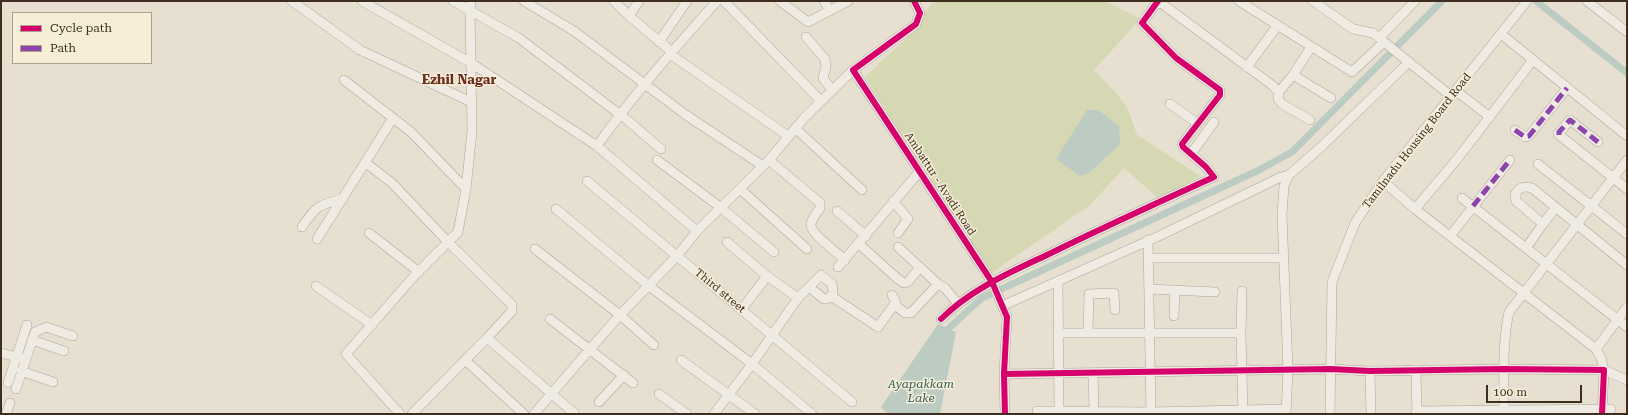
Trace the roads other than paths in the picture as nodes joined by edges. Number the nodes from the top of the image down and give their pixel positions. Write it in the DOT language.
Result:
graph roads {
  1 [pos="292,1"];
  2 [pos="362,1"];
  3 [pos="453,1"];
  4 [pos="524,1"];
  5 [pos="614,1"];
  6 [pos="639,1"];
  7 [pos="687,1"];
  8 [pos="718,1"];
  9 [pos="724,1"];
  10 [pos="780,1"];
  11 [pos="824,1"];
  12 [pos="848,1"];
  13 [pos="914,1"];
  14 [pos="1158,1"];
  15 [pos="1239,1"];
  16 [pos="1313,1"];
  17 [pos="1415,1"];
  18 [pos="1587,1"];
  19 [pos="1527,2"];
  20 [pos="471,5"];
  21 [pos="830,11"];
  22 [pos="628,16"];
  23 [pos="1277,26"];
  24 [pos="1627,32"];
  25 [pos="1501,34"];
  26 [pos="806,37"];
  27 [pos="659,42"];
  28 [pos="1384,42"];
  29 [pos="1311,47"];
  30 [pos="671,53"];
  31 [pos="1533,60"];
  32 [pos="1409,62"];
  33 [pos="471,63"];
  34 [pos="1247,67"];
  35 [pos="853,70"];
  36 [pos="1293,75"];
  37 [pos="344,80"];
  38 [pos="645,84"];
  39 [pos="1567,88"];
  40 [pos="832,90"];
  41 [pos="1279,92"];
  42 [pos="1454,93"];
  43 [pos="1332,98"];
  44 [pos="821,101"];
  45 [pos="471,102"];
  46 [pos="1170,104"];
  47 [pos="620,114"];
  48 [pos="1490,117"];
  49 [pos="394,118"];
  50 [pos="1310,120"];
  51 [pos="1214,122"];
  52 [pos="1197,123"];
  53 [pos="795,128"];
  54 [pos="1515,130"];
  55 [pos="788,136"];
  56 [pos="1627,136"];
  57 [pos="1598,142"];
  58 [pos="597,146"];
  59 [pos="661,149"];
  60 [pos="1191,154"];
  61 [pos="657,160"];
  62 [pos="1510,160"];
  63 [pos="1627,160"];
  64 [pos="366,162"];
  65 [pos="766,163"];
  66 [pos="1538,164"];
  67 [pos="920,171"];
  68 [pos="1289,175"];
  69 [pos="1613,178"];
  70 [pos="587,181"];
  71 [pos="1383,181"];
  72 [pos="466,189"];
  73 [pos="740,189"];
  74 [pos="1627,189"];
  75 [pos="862,190"];
  76 [pos="1462,198"];
  77 [pos="343,199"];
  78 [pos="893,202"];
  79 [pos="1473,206"];
  80 [pos="1590,206"];
  81 [pos="720,207"];
  82 [pos="1556,207"];
  83 [pos="556,209"];
  84 [pos="1415,209"];
  85 [pos="837,210"];
  86 [pos="1543,224"];
  87 [pos="1577,224"];
  88 [pos="302,227"];
  89 [pos="697,231"];
  90 [pos="370,233"];
  91 [pos="898,233"];
  92 [pos="1627,234"];
  93 [pos="866,236"];
  94 [pos="1450,236"];
  95 [pos="317,239"];
  96 [pos="1148,240"];
  97 [pos="448,242"];
  98 [pos="727,242"];
  99 [pos="859,244"];
  100 [pos="898,247"];
  101 [pos="807,248"];
  102 [pos="1526,248"];
  103 [pos="535,249"];
  104 [pos="774,252"];
  105 [pos="677,256"];
  106 [pos="1149,258"];
  107 [pos="1284,258"];
  108 [pos="845,260"];
  109 [pos="1546,263"];
  110 [pos="1627,265"];
  111 [pos="838,267"];
  112 [pos="920,267"];
  113 [pos="419,272"];
  114 [pos="768,276"];
  115 [pos="1058,280"];
  116 [pos="938,284"];
  117 [pos="992,284"];
  118 [pos="316,286"];
  119 [pos="649,286"];
  120 [pos="809,287"];
  121 [pos="1149,289"];
  122 [pos="1175,290"];
  123 [pos="1242,291"];
  124 [pos="1215,292"];
  125 [pos="1523,293"];
  126 [pos="892,295"];
  127 [pos="831,296"];
  128 [pos="798,298"];
  129 [pos="1001,301"];
  130 [pos="958,304"];
  131 [pos="895,305"];
  132 [pos="1627,307"];
  133 [pos="742,309"];
  134 [pos="1115,310"];
  135 [pos="620,314"];
  136 [pos="1174,316"];
  137 [pos="550,319"];
  138 [pos="941,319"];
  139 [pos="1617,320"];
  140 [pos="28,325"];
  141 [pos="372,325"];
  142 [pos="1627,327"];
  143 [pos="1058,333"];
  144 [pos="1088,333"];
  145 [pos="1150,333"];
  146 [pos="1241,333"];
  147 [pos="772,334"];
  148 [pos="73,336"];
  149 [pos="487,338"];
  150 [pos="32,340"];
  151 [pos="654,345"];
  152 [pos="590,349"];
  153 [pos="1596,350"];
  154 [pos="64,351"];
  155 [pos="1,353"];
  156 [pos="16,356"];
  157 [pos="26,359"];
  158 [pos="465,360"];
  159 [pos="682,360"];
  160 [pos="752,364"];
  161 [pos="1330,369"];
  162 [pos="1504,369"];
  163 [pos="1288,370"];
  164 [pos="1416,370"];
  165 [pos="1604,370"];
  166 [pos="21,371"];
  167 [pos="1242,371"];
  168 [pos="1370,371"];
  169 [pos="1151,372"];
  170 [pos="1059,373"];
  171 [pos="1093,373"];
  172 [pos="1004,374"];
  173 [pos="624,375"];
  174 [pos="1627,380"];
  175 [pos="53,382"];
  176 [pos="8,383"];
  177 [pos="633,383"];
  178 [pos="16,388"];
  179 [pos="551,393"];
  180 [pos="659,394"];
  181 [pos="730,394"];
  182 [pos="599,402"];
  183 [pos="852,402"];
  184 [pos="10,403"];
  185 [pos="1037,411"];
  186 [pos="1605,411"];
  187 [pos="1094,412"];
  188 [pos="1243,412"];
  189 [pos="1260,412"];
  190 [pos="1286,412"];
  191 [pos="1059,413"];
  192 [pos="1151,413"];
  193 [pos="1416,413"];
  194 [pos="1504,413"];
  195 [pos="6,414"];
  196 [pos="400,414"];
  197 [pos="412,414"];
  198 [pos="524,414"];
  199 [pos="534,414"];
  200 [pos="575,414"];
  201 [pos="686,414"];
  202 [pos="714,414"];
  203 [pos="755,414"];
  204 [pos="812,414"];
  205 [pos="1005,414"];
  206 [pos="1330,414"];
  207 [pos="1371,414"];
  1 -- 45 [label="street"];
  2 -- 33 [label="street"];
  3 -- 20 [label="street"];
  4 -- 38 [label="street"];
  5 -- 22 [label="street"];
  6 -- 22 [label="street"];
  7 -- 27 [label="street"];
  8 -- 30 [label="street"];
  9 -- 44 [label="street"];
  10 -- 21 [label="street"];
  11 -- 21 [label="street"];
  12 -- 21 [label="street"];
  13 -- 35 [label="street"];
  14 -- 34 [label="street"];
  14 -- 52 [label="street"];
  15 -- 23 [label="street"];
  16 -- 28 [label="street"];
  17 -- 28 [label="street"];
  18 -- 24 [label="street"];
  19 -- 25 [label="street, Tamilnadu Housing Board Road"];
  20 -- 33 [label="street"];
  20 -- 47 [label="street"];
  22 -- 27 [label="street"];
  23 -- 29 [label="street"];
  23 -- 34 [label="street"];
  25 -- 31 [label="street"];
  25 -- 42 [label="street, Tamilnadu Housing Board Road"];
  26 -- 40 [label="street"];
  27 -- 30 [label="street"];
  28 -- 29 [label="street"];
  28 -- 32 [label="street"];
  29 -- 36 [label="street"];
  30 -- 38 [label="street"];
  30 -- 55 [label="street"];
  31 -- 39 [label="street"];
  31 -- 48 [label="street"];
  32 -- 42 [label="street"];
  32 -- 68 [label="street"];
  33 -- 45 [label="street"];
  33 -- 58 [label="street"];
  34 -- 41 [label="street"];
  35 -- 40 [label="street"];
  35 -- 67 [label="street, Ambattur - Avadi Road"];
  36 -- 41 [label="street"];
  36 -- 43 [label="street"];
  37 -- 49 [label="street"];
  38 -- 47 [label="street"];
  38 -- 65 [label="street"];
  39 -- 54 [label="street"];
  39 -- 56 [label="street"];
  40 -- 44 [label="street"];
  41 -- 50 [label="street"];
  42 -- 48 [label="street"];
  42 -- 71 [label="street, Tamilnadu Housing Board Road"];
  44 -- 53 [label="street"];
  45 -- 72 [label="street"];
  46 -- 52 [label="street"];
  47 -- 58 [label="street"];
  47 -- 59 [label="street"];
  48 -- 84 [label="street"];
  49 -- 64 [label="street"];
  49 -- 72 [label="street"];
  51 -- 60 [label="street"];
  52 -- 60 [label="street"];
  53 -- 55 [label="street"];
  53 -- 75 [label="street"];
  55 -- 65 [label="street"];
  57 -- 69 [label="street"];
  58 -- 89 [label="street"];
  60 -- 117 [label="street"];
  61 -- 81 [label="street"];
  62 -- 79 [label="street"];
  63 -- 69 [label="street"];
  64 -- 77 [label="street"];
  64 -- 97 [label="street"];
  65 -- 73 [label="street"];
  65 -- 108 [label="street"];
  66 -- 80 [label="street"];
  67 -- 78 [label="street"];
  67 -- 117 [label="street, Ambattur - Avadi Road"];
  68 -- 96 [label="street"];
  68 -- 107 [label="street"];
  69 -- 74 [label="street"];
  69 -- 80 [label="street"];
  70 -- 105 [label="street, Third street"];
  71 -- 84 [label="street"];
  71 -- 161 [label="street, Tamilnadu Housing Board Road"];
  72 -- 97 [label="street"];
  73 -- 81 [label="street"];
  73 -- 101 [label="street"];
  76 -- 79 [label="street"];
  77 -- 88 [label="street"];
  77 -- 95 [label="street"];
  78 -- 91 [label="street"];
  78 -- 93 [label="street"];
  79 -- 94 [label="street"];
  79 -- 102 [label="street"];
  80 -- 87 [label="street"];
  80 -- 92 [label="street"];
  81 -- 89 [label="street"];
  81 -- 104 [label="street"];
  82 -- 86 [label="street"];
  82 -- 86 [label="street"];
  82 -- 87 [label="street"];
  83 -- 119 [label="street"];
  84 -- 94 [label="street"];
  85 -- 93 [label="street"];
  86 -- 102 [label="street"];
  87 -- 109 [label="street"];
  87 -- 110 [label="street"];
  89 -- 105 [label="street"];
  90 -- 113 [label="street"];
  93 -- 99 [label="street"];
  94 -- 125 [label="street"];
  96 -- 106 [label="street"];
  96 -- 115 [label="street"];
  97 -- 113 [label="street"];
  97 -- 149 [label="street"];
  98 -- 114 [label="street"];
  99 -- 108 [label="street"];
  99 -- 112 [label="street"];
  100 -- 112 [label="street"];
  102 -- 109 [label="street"];
  103 -- 135 [label="street"];
  105 -- 119 [label="street"];
  105 -- 133 [label="street, Third street"];
  106 -- 107 [label="street"];
  106 -- 121 [label="street"];
  107 -- 163 [label="street"];
  108 -- 111 [label="street"];
  109 -- 125 [label="street"];
  109 -- 139 [label="street"];
  112 -- 116 [label="street"];
  113 -- 141 [label="street"];
  114 -- 128 [label="street"];
  114 -- 133 [label="street"];
  115 -- 129 [label="street"];
  115 -- 143 [label="street"];
  116 -- 130 [label="street"];
  116 -- 131 [label="street"];
  117 -- 129 [label="street, Ambattur - Avadi Road"];
  117 -- 130 [label="street"];
  118 -- 141 [label="street"];
  119 -- 135 [label="street"];
  119 -- 160 [label="street"];
  120 -- 127 [label="street"];
  120 -- 127 [label="street"];
  120 -- 128 [label="street"];
  121 -- 122 [label="street"];
  121 -- 145 [label="street"];
  122 -- 124 [label="street"];
  122 -- 136 [label="street"];
  123 -- 146 [label="street"];
  125 -- 153 [label="street"];
  125 -- 162 [label="street"];
  126 -- 131 [label="street"];
  127 -- 131 [label="street"];
  128 -- 147 [label="street"];
  129 -- 172 [label="street, Ambattur - Avadi Road"];
  130 -- 138 [label="street"];
  132 -- 139 [label="street"];
  133 -- 147 [label="street, Third street"];
  134 -- 144 [label="street"];
  135 -- 151 [label="street"];
  135 -- 152 [label="street"];
  137 -- 152 [label="street"];
  139 -- 142 [label="street"];
  139 -- 153 [label="street"];
  140 -- 156 [label="street"];
  141 -- 196 [label="street"];
  143 -- 144 [label="street"];
  143 -- 170 [label="street"];
  144 -- 145 [label="street"];
  145 -- 146 [label="street"];
  145 -- 169 [label="street"];
  146 -- 167 [label="street"];
  147 -- 160 [label="street"];
  147 -- 183 [label="street, Third street"];
  148 -- 150 [label="street"];
  149 -- 158 [label="street"];
  149 -- 179 [label="street"];
  150 -- 154 [label="street"];
  150 -- 157 [label="street"];
  152 -- 173 [label="street"];
  152 -- 179 [label="street"];
  153 -- 165 [label="street"];
  155 -- 156 [label="street"];
  156 -- 157 [label="street"];
  156 -- 176 [label="street"];
  157 -- 166 [label="street"];
  158 -- 197 [label="street"];
  158 -- 198 [label="street"];
  159 -- 181 [label="street"];
  160 -- 181 [label="street"];
  160 -- 204 [label="street"];
  161 -- 163 [label="street"];
  161 -- 168 [label="street"];
  161 -- 206 [label="street, Tamilnadu Housing Board Road"];
  162 -- 164 [label="street"];
  162 -- 165 [label="street"];
  162 -- 194 [label="street"];
  163 -- 167 [label="street"];
  163 -- 190 [label="street"];
  164 -- 168 [label="street"];
  164 -- 193 [label="street"];
  165 -- 174 [label="street"];
  165 -- 186 [label="street"];
  166 -- 175 [label="street"];
  166 -- 178 [label="street"];
  167 -- 169 [label="street"];
  167 -- 188 [label="street"];
  168 -- 207 [label="street"];
  169 -- 171 [label="street"];
  169 -- 192 [label="street"];
  170 -- 171 [label="street"];
  170 -- 172 [label="street"];
  170 -- 191 [label="street"];
  171 -- 187 [label="street"];
  172 -- 205 [label="street, Ambattur - Avadi Road"];
  173 -- 177 [label="street"];
  173 -- 182 [label="street"];
  179 -- 199 [label="street"];
  179 -- 200 [label="street"];
  180 -- 201 [label="street"];
  181 -- 202 [label="street"];
  181 -- 203 [label="street"];
  184 -- 195 [label="street"];
  185 -- 191 [label="street"];
  186 -- 194 [label="street"];
  187 -- 191 [label="street"];
  187 -- 192 [label="street"];
  188 -- 189 [label="street"];
  188 -- 192 [label="street"];
  189 -- 190 [label="street"];
  193 -- 194 [label="street"];
}
